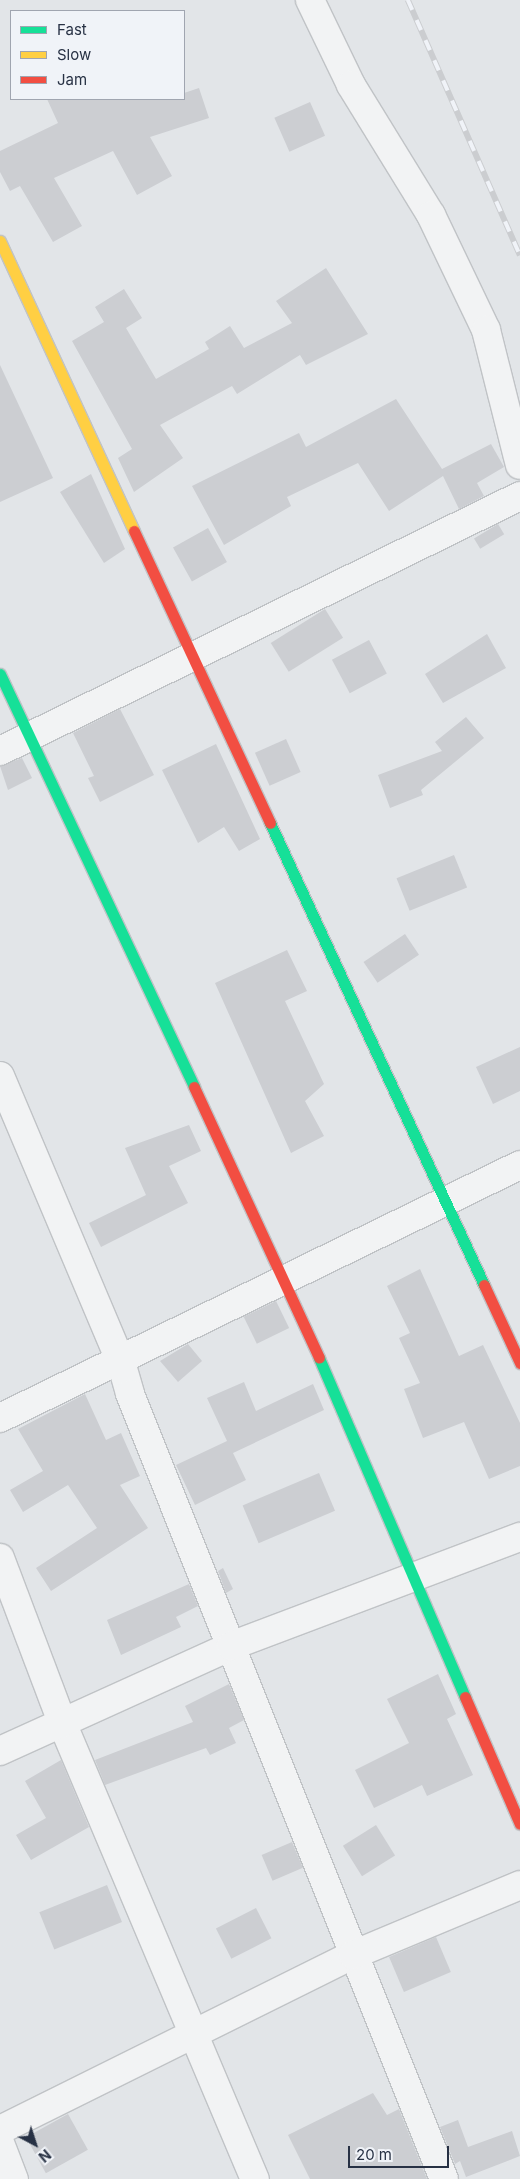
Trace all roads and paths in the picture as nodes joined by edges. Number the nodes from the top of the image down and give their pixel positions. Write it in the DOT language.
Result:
graph roads {
  1 [pos="310,0"];
  2 [pos="0,241"];
  3 [pos="520,465"];
  4 [pos="520,496"];
  5 [pos="195,657"];
  6 [pos="0,674"];
  7 [pos="28,736"];
  8 [pos="0,751"];
  9 [pos="0,1076"];
  10 [pos="520,1165"];
  11 [pos="445,1204"];
  12 [pos="286,1282"];
  13 [pos="121,1362"];
  14 [pos="520,1364"];
  15 [pos="0,1418"];
  16 [pos="520,1537"];
  17 [pos="0,1558"];
  18 [pos="413,1578"];
  19 [pos="231,1646"];
  20 [pos="63,1725"];
  21 [pos="0,1751"];
  22 [pos="520,1824"];
  23 [pos="520,1885"];
  24 [pos="353,1955"];
  25 [pos="192,2032"];
  26 [pos="0,2130"];
  27 [pos="0,2143"];
  28 [pos="14,2179"];
  29 [pos="255,2179"];
  30 [pos="444,2179"];
  1 -- 3 [label="street"];
  2 -- 5 [label="street"];
  4 -- 5 [label="street"];
  5 -- 7 [label="street"];
  5 -- 11 [label="street"];
  6 -- 7 [label="street"];
  7 -- 8 [label="street"];
  7 -- 12 [label="street"];
  9 -- 13 [label="street"];
  10 -- 11 [label="street"];
  11 -- 12 [label="street"];
  11 -- 14 [label="street"];
  12 -- 13 [label="street"];
  12 -- 18 [label="street"];
  13 -- 15 [label="street"];
  13 -- 19 [label="street"];
  16 -- 18 [label="street"];
  17 -- 20 [label="street"];
  18 -- 19 [label="street"];
  18 -- 22 [label="street"];
  19 -- 20 [label="street"];
  19 -- 24 [label="street"];
  20 -- 21 [label="street"];
  20 -- 25 [label="street"];
  23 -- 24 [label="street"];
  24 -- 25 [label="street"];
  24 -- 30 [label="street"];
  25 -- 26 [label="street"];
  25 -- 29 [label="street"];
  27 -- 28 [label="street"];
}
